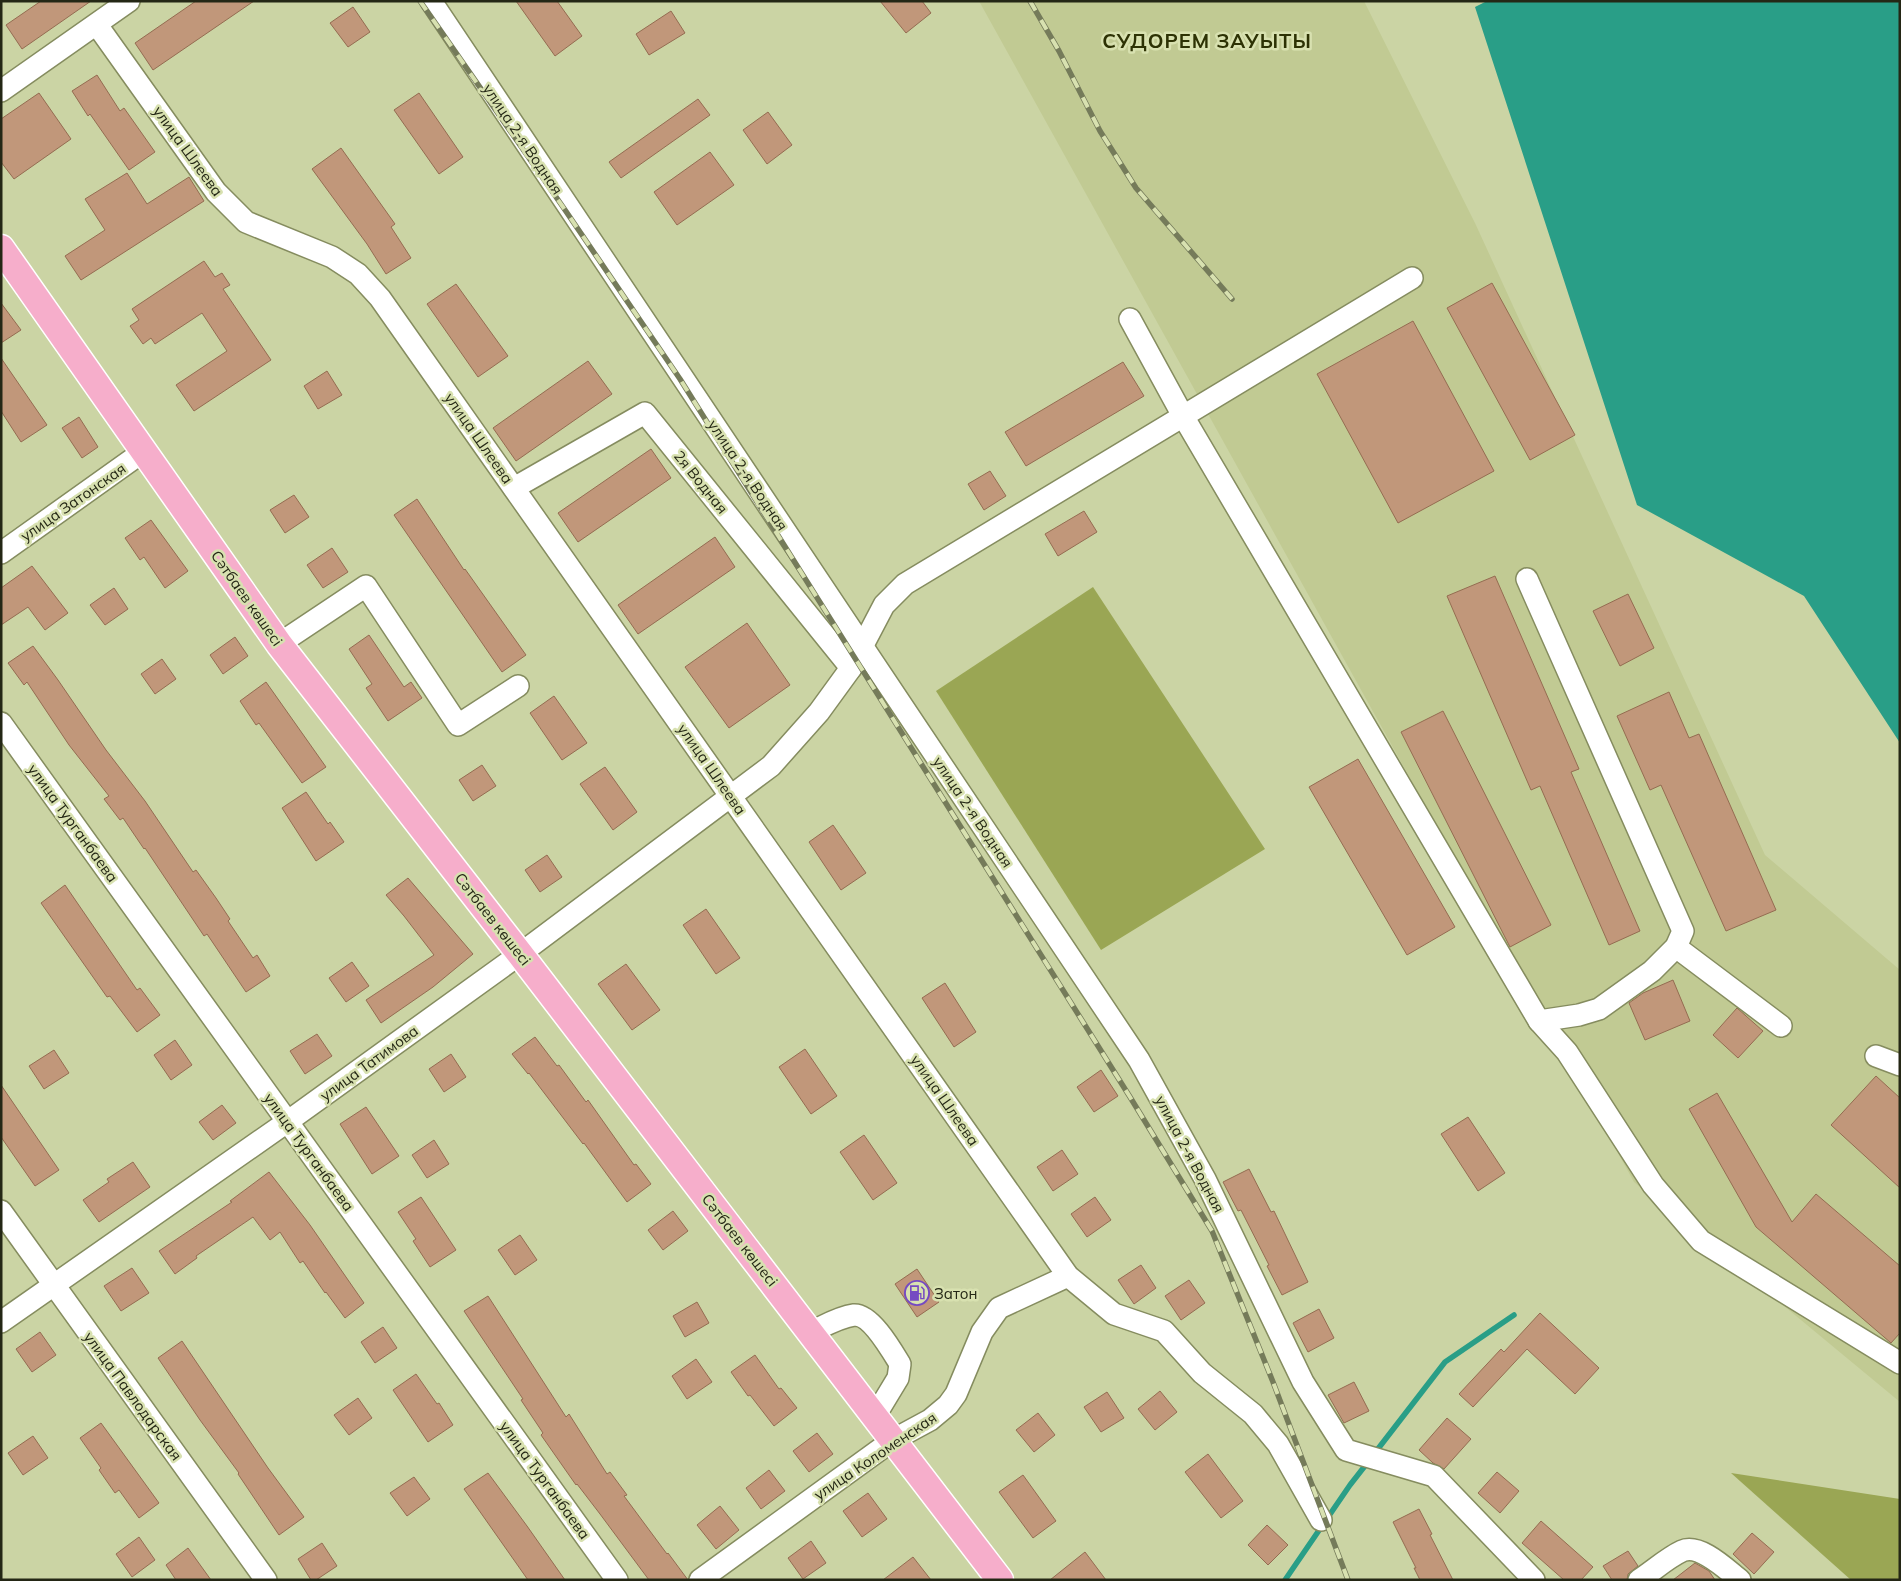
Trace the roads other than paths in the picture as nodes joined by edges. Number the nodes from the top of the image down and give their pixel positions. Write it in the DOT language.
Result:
graph roads {
  1 [pos="129,1"];
  2 [pos="431,1"];
  3 [pos="97,24"];
  4 [pos="1,91"];
  5 [pos="1,248"];
  6 [pos="1412,278"];
  7 [pos="1130,319"];
  8 [pos="1183,416"];
  9 [pos="144,451"];
  10 [pos="514,488"];
  11 [pos="1,553"];
  12 [pos="1527,579"];
  13 [pos="279,644"];
  14 [pos="862,646"];
  15 [pos="851,668"];
  16 [pos="518,686"];
  17 [pos="1,723"];
  18 [pos="730,795"];
  19 [pos="1676,947"];
  20 [pos="520,954"];
  21 [pos="1539,1021"];
  22 [pos="1781,1026"];
  23 [pos="1876,1056"];
  24 [pos="1900,1065"];
  25 [pos="287,1122"];
  26 [pos="1,1211"];
  27 [pos="1068,1276"];
  28 [pos="54,1286"];
  29 [pos="1,1322"];
  30 [pos="811,1332"];
  31 [pos="1900,1363"];
  32 [pos="875,1416"];
  33 [pos="893,1440"];
  34 [pos="1321,1520"];
  35 [pos="266,1580"];
  36 [pos="617,1580"];
  37 [pos="700,1580"];
  38 [pos="1000,1580"];
  39 [pos="1534,1580"];
  40 [pos="1640,1580"];
  41 [pos="1740,1580"];
  1 -- 3 [label="street"];
  2 -- 14 [label="street, улица 2-я Водная"];
  3 -- 4 [label="street"];
  3 -- 10 [label="street, улица Шлеева"];
  5 -- 9 [label="main road, Сәтбаев көшесі"];
  6 -- 8 [label="street, улица Татимова"];
  7 -- 8 [label="street"];
  8 -- 14 [label="street, улица Татимова"];
  8 -- 21 [label="street"];
  9 -- 11 [label="street, улица Затонская"];
  9 -- 13 [label="main road, Сәтбаев көшесі"];
  10 -- 15 [label="street, 2я Водная"];
  10 -- 18 [label="street, улица Шлеева"];
  12 -- 19 [label="street"];
  13 -- 16 [label="street"];
  13 -- 20 [label="main road, Сәтбаев көшесі"];
  14 -- 15 [label="street, улица Татимова"];
  14 -- 39 [label="street, улица 2-я Водная"];
  15 -- 18 [label="street, улица Татимова"];
  17 -- 25 [label="street, улица Турганбаева"];
  18 -- 20 [label="street, улица Татимова"];
  18 -- 27 [label="street, улица Шлеева"];
  19 -- 21 [label="street"];
  19 -- 22 [label="street"];
  20 -- 25 [label="street, улица Татимова"];
  20 -- 30 [label="main road, Сәтбаев көшесі"];
  21 -- 31 [label="street"];
  23 -- 24 [label="street"];
  25 -- 28 [label="street, улица Татимова"];
  25 -- 36 [label="street, улица Турганбаева"];
  26 -- 28 [label="street, улица Павлодарская"];
  27 -- 33 [label="street, улица Коломенская"];
  27 -- 34 [label="street, улица Шлеева"];
  28 -- 29 [label="street, улица Татимова"];
  28 -- 35 [label="street, улица Павлодарская"];
  30 -- 32 [label="main road, Сәтбаев көшесі"];
  30 -- 32 [label="street"];
  32 -- 33 [label="main road, Сәтбаев көшесі"];
  33 -- 37 [label="street, улица Коломенская"];
  33 -- 38 [label="main road, Сәтбаев көшесі"];
  40 -- 41 [label="street"];
}
